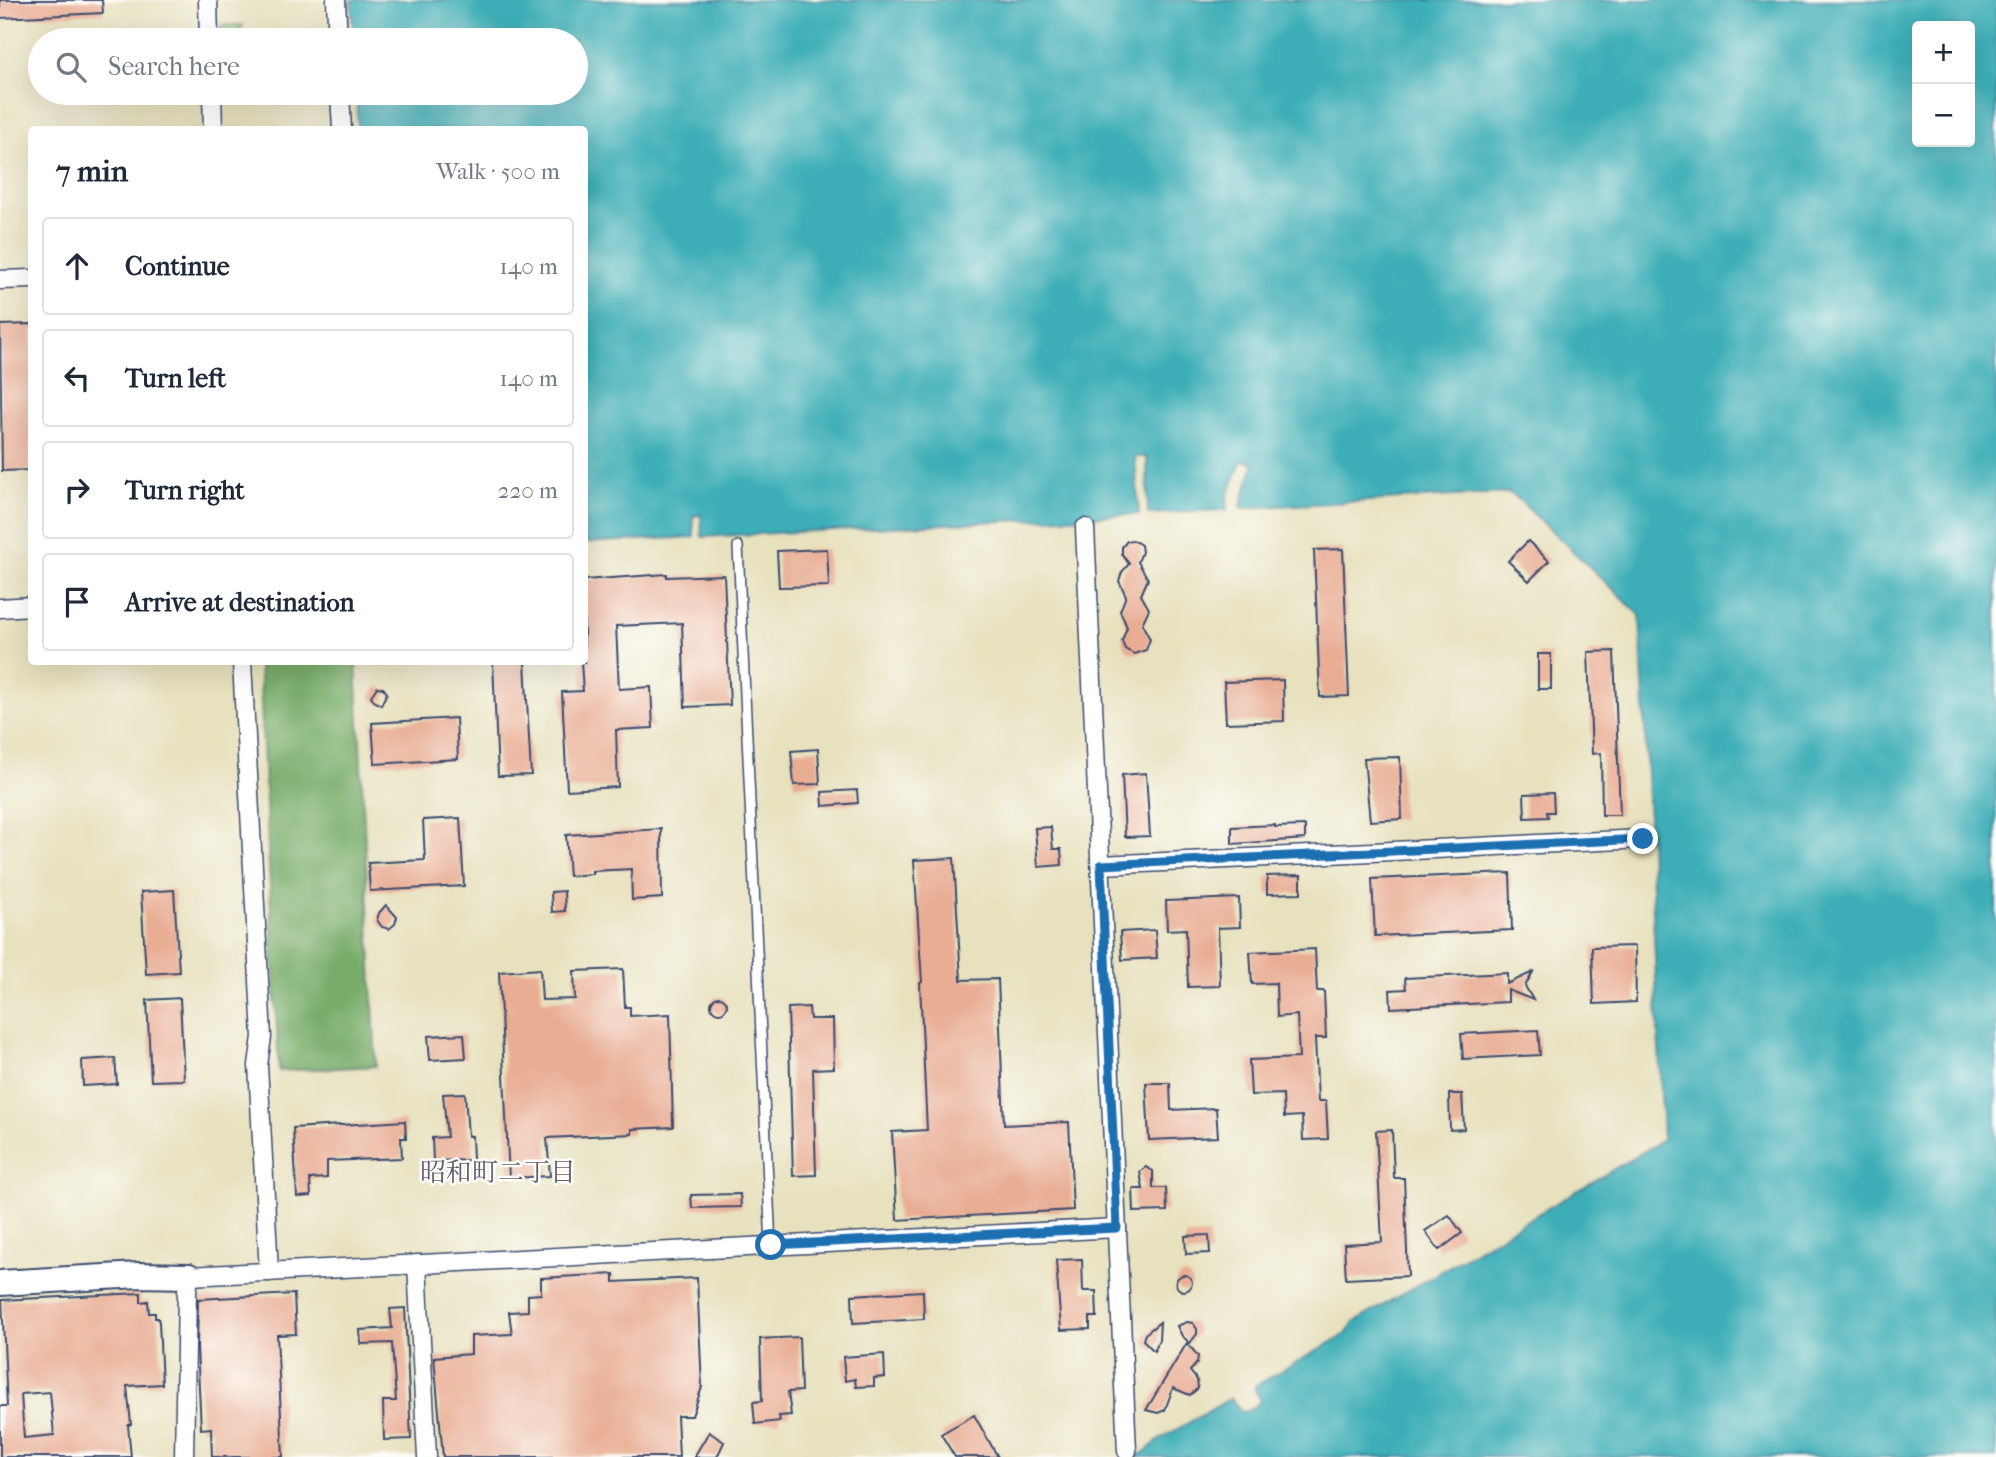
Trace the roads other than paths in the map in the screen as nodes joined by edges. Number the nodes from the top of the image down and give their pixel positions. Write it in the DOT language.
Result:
graph roads {
  1 [pos="208,0"];
  2 [pos="336,0"];
  3 [pos="209,28"];
  4 [pos="337,28"];
  5 [pos="212,105"];
  6 [pos="341,105"];
  7 [pos="213,126"];
  8 [pos="342,126"];
  9 [pos="28,279"];
  10 [pos="0,280"];
  11 [pos="1085,528"];
  12 [pos="738,546"];
  13 [pos="28,606"];
  14 [pos="0,608"];
  15 [pos="242,665"];
  16 [pos="1643,839"];
  17 [pos="1101,865"];
  18 [pos="1117,1228"];
  19 [pos="771,1245"];
  20 [pos="417,1264"];
  21 [pos="269,1272"];
  22 [pos="190,1276"];
  23 [pos="0,1283"];
  24 [pos="1127,1451"];
  25 [pos="184,1457"];
  26 [pos="427,1457"];
  1 -- 3 [label="street"];
  2 -- 4 [label="street"];
  5 -- 7 [label="street"];
  6 -- 8 [label="street"];
  9 -- 10 [label="street"];
  11 -- 17 [label="street"];
  12 -- 19 [label="lane"];
  13 -- 14 [label="street"];
  15 -- 21 [label="street"];
  16 -- 17 [label="street"];
  17 -- 18 [label="street"];
  18 -- 19 [label="street"];
  18 -- 24 [label="street"];
  19 -- 20 [label="street"];
  20 -- 21 [label="street"];
  20 -- 26 [label="street"];
  21 -- 22 [label="street"];
  22 -- 23 [label="street"];
  22 -- 25 [label="street"];
}
